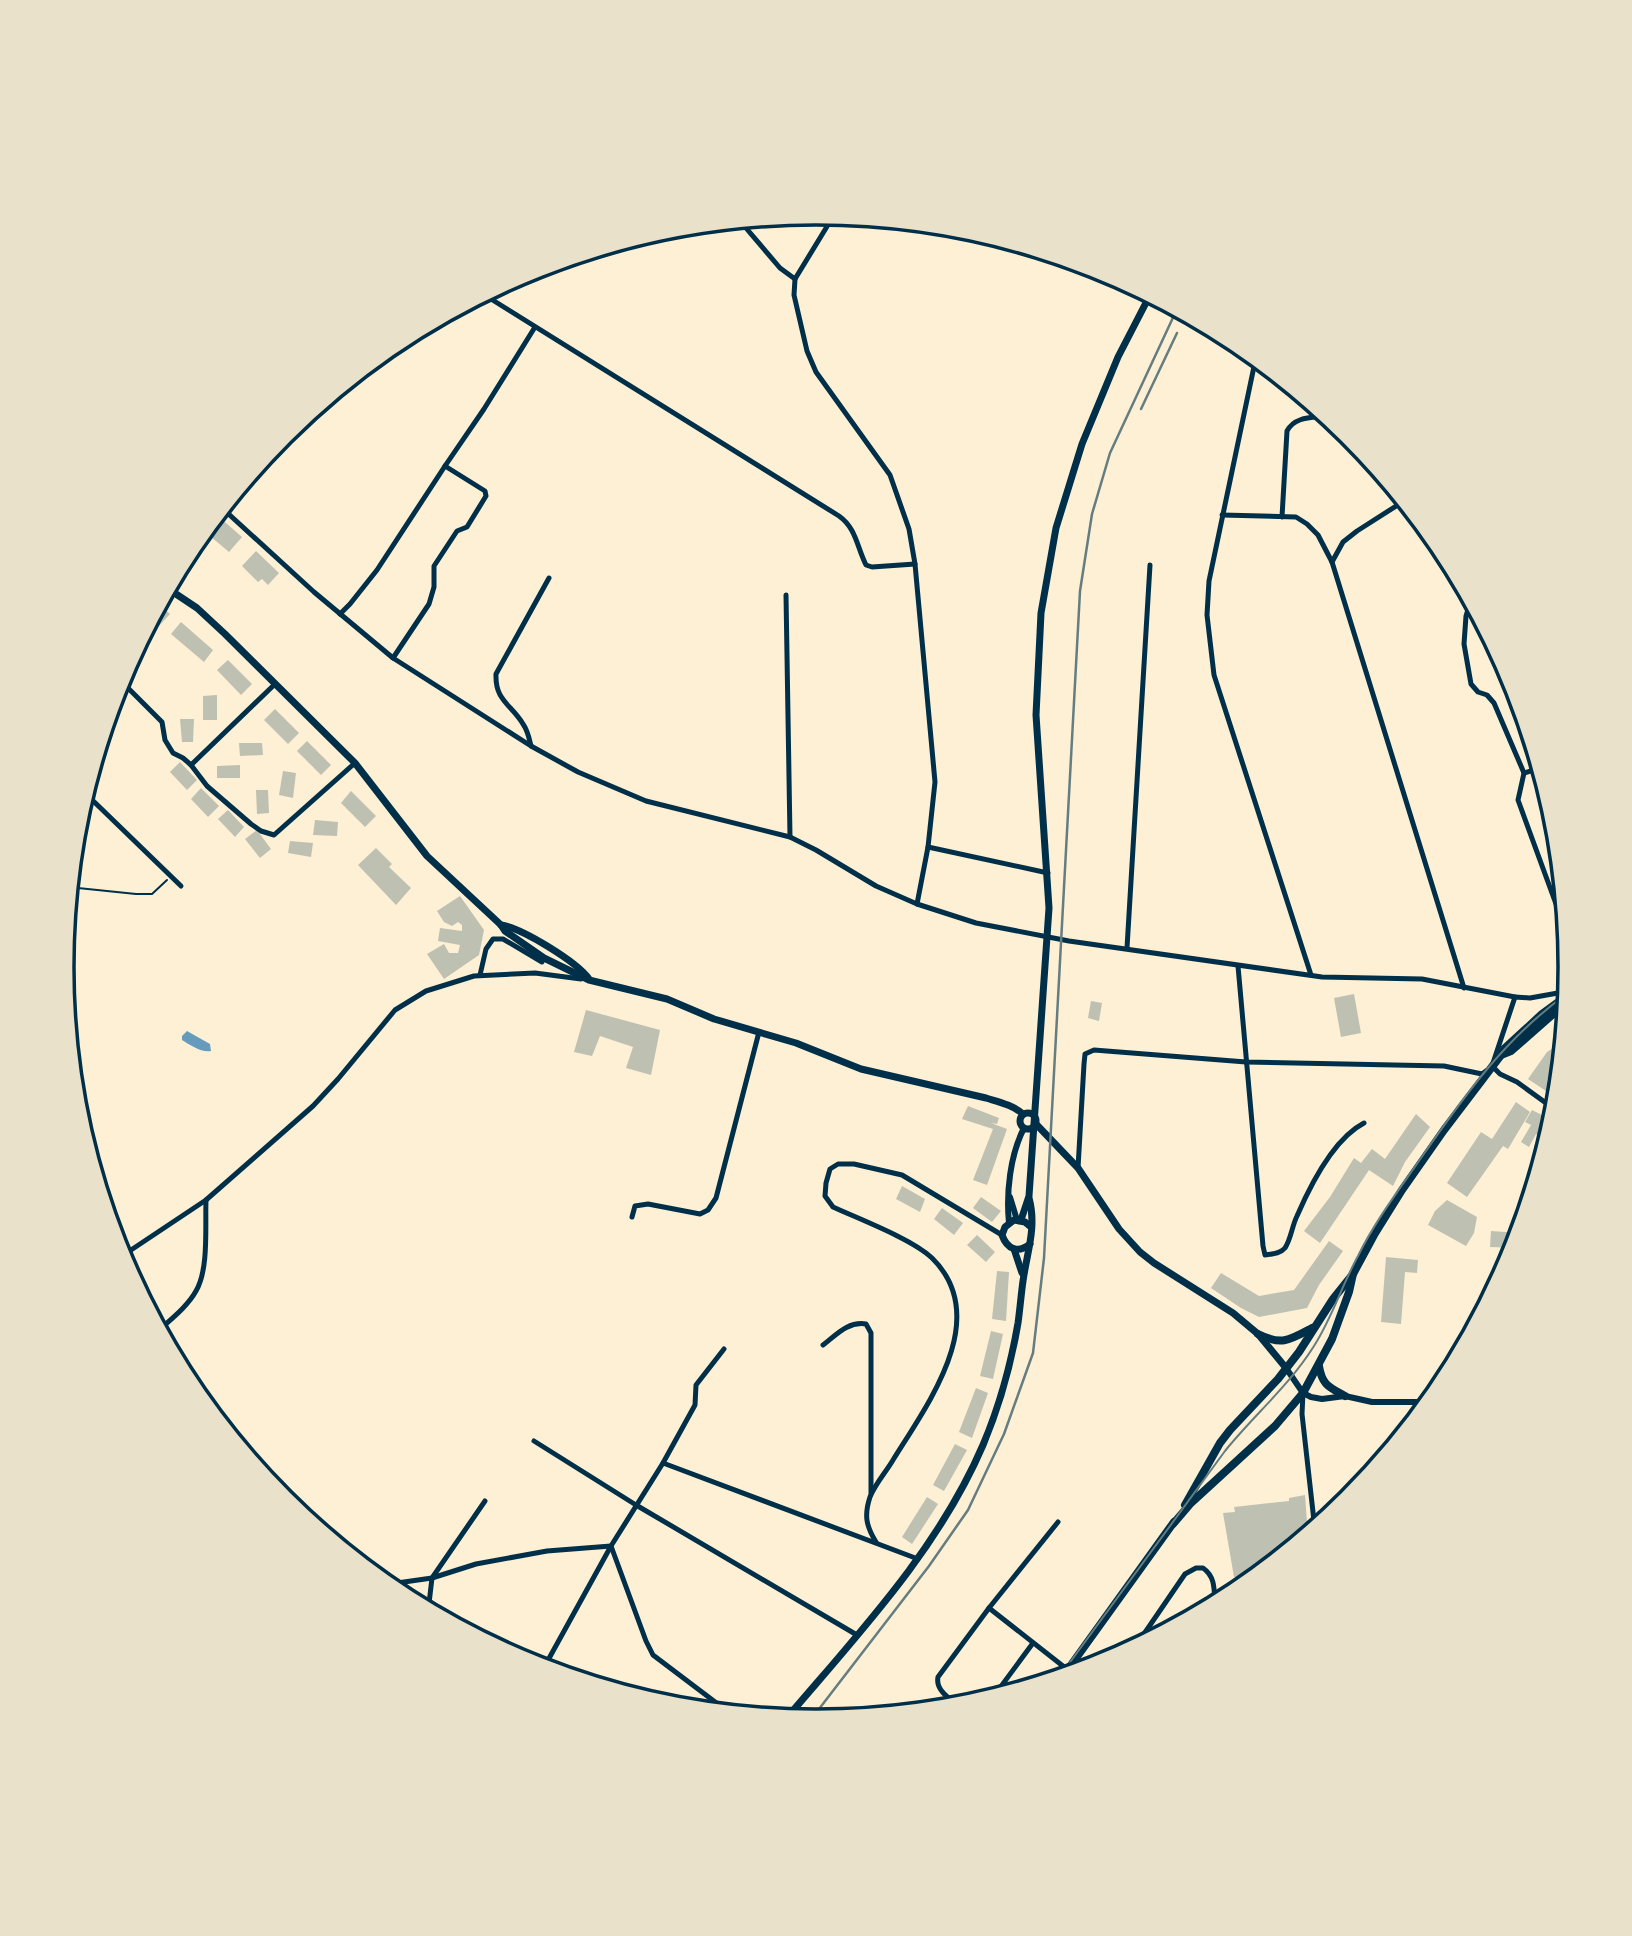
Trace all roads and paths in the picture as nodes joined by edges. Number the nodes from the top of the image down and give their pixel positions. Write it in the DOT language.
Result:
graph roads {
  1 [pos="828,225"];
  2 [pos="747,229"];
  3 [pos="795,279"];
  4 [pos="493,300"];
  5 [pos="1146,303"];
  6 [pos="536,327"];
  7 [pos="1254,369"];
  8 [pos="1314,418"];
  9 [pos="444,466"];
  10 [pos="1397,506"];
  11 [pos="229,514"];
  12 [pos="1222,515"];
  13 [pos="1283,517"];
  14 [pos="1332,562"];
  15 [pos="915,564"];
  16 [pos="1150,565"];
  17 [pos="549,578"];
  18 [pos="175,593"];
  19 [pos="786,595"];
  20 [pos="1467,612"];
  21 [pos="340,614"];
  22 [pos="393,658"];
  23 [pos="275,684"];
  24 [pos="128,688"];
  25 [pos="531,746"];
  26 [pos="355,763"];
  27 [pos="191,765"];
  28 [pos="1531,771"];
  29 [pos="1524,773"];
  30 [pos="93,800"];
  31 [pos="790,837"];
  32 [pos="928,847"];
  33 [pos="1048,873"];
  34 [pos="171,876"];
  35 [pos="181,886"];
  36 [pos="78,888"];
  37 [pos="1555,902"];
  38 [pos="917,904"];
  39 [pos="501,925"];
  40 [pos="1127,948"];
  41 [pos="543,960"];
  42 [pos="1238,966"];
  43 [pos="535,973"];
  44 [pos="480,975"];
  45 [pos="1311,975"];
  46 [pos="589,980"];
  47 [pos="1464,988"];
  48 [pos="1557,994"];
  49 [pos="1515,997"];
  50 [pos="1557,1002"];
  51 [pos="1557,1011"];
  52 [pos="759,1032"];
  53 [pos="1502,1055"];
  54 [pos="1246,1062"];
  55 [pos="1490,1068"];
  56 [pos="1546,1103"];
  57 [pos="1023,1114"];
  58 [pos="1364,1123"];
  59 [pos="1036,1124"];
  60 [pos="1024,1128"];
  61 [pos="1077,1168"];
  62 [pos="1010,1195"];
  63 [pos="1029,1196"];
  64 [pos="206,1200"];
  65 [pos="632,1217"];
  66 [pos="1019,1220"];
  67 [pos="1009,1223"];
  68 [pos="1031,1227"];
  69 [pos="1002,1235"];
  70 [pos="1030,1244"];
  71 [pos="1014,1249"];
  72 [pos="129,1250"];
  73 [pos="1353,1274"];
  74 [pos="1023,1281"];
  75 [pos="165,1324"];
  76 [pos="1314,1326"];
  77 [pos="1258,1334"];
  78 [pos="823,1345"];
  79 [pos="724,1349"];
  80 [pos="1319,1366"];
  81 [pos="1286,1368"];
  82 [pos="1303,1393"];
  83 [pos="1345,1396"];
  84 [pos="1418,1402"];
  85 [pos="534,1441"];
  86 [pos="663,1463"];
  87 [pos="871,1496"];
  88 [pos="485,1501"];
  89 [pos="636,1505"];
  90 [pos="1314,1519"];
  91 [pos="1058,1522"];
  92 [pos="1173,1524"];
  93 [pos="876,1542"];
  94 [pos="611,1546"];
  95 [pos="918,1559"];
  96 [pos="432,1578"];
  97 [pos="400,1583"];
  98 [pos="1214,1594"];
  99 [pos="429,1601"];
  100 [pos="989,1608"];
  101 [pos="1144,1634"];
  102 [pos="857,1635"];
  103 [pos="1033,1643"];
  104 [pos="548,1660"];
  105 [pos="1072,1665"];
  106 [pos="1065,1667"];
  107 [pos="1001,1687"];
  108 [pos="949,1698"];
  109 [pos="717,1704"];
  110 [pos="794,1710"];
  1 -- 3 [label="street"];
  2 -- 3 [label="street"];
  3 -- 15 [label="street"];
  4 -- 6 [label="street"];
  5 -- 33 [label="main road"];
  6 -- 9 [label="street"];
  6 -- 15 [label="street"];
  7 -- 12 [label="street"];
  8 -- 13 [label="street"];
  9 -- 21 [label="street"];
  9 -- 22 [label="street"];
  10 -- 14 [label="street"];
  11 -- 21 [label="street"];
  12 -- 13 [label="street"];
  12 -- 45 [label="street"];
  13 -- 14 [label="street"];
  14 -- 47 [label="street"];
  15 -- 32 [label="street"];
  16 -- 40 [label="street"];
  17 -- 25 [label="street"];
  18 -- 23 [label="main road"];
  19 -- 31 [label="street"];
  20 -- 29 [label="street"];
  21 -- 22 [label="street"];
  22 -- 25 [label="street"];
  23 -- 26 [label="main road"];
  23 -- 27 [label="street"];
  24 -- 27 [label="street"];
  25 -- 31 [label="street"];
  26 -- 27 [label="street"];
  26 -- 39 [label="main road"];
  28 -- 29 [label="street"];
  29 -- 37 [label="street"];
  30 -- 34 [label="street"];
  31 -- 38 [label="street"];
  32 -- 33 [label="street"];
  32 -- 38 [label="street"];
  33 -- 63 [label="main road"];
  34 -- 35 [label="street"];
  34 -- 36 [label="path"];
  38 -- 40 [label="street"];
  39 -- 41 [label="main road"];
  39 -- 46 [label="main road"];
  40 -- 42 [label="street"];
  41 -- 43 [label="street"];
  41 -- 44 [label="street"];
  41 -- 46 [label="main road"];
  42 -- 45 [label="street"];
  42 -- 54 [label="street"];
  43 -- 44 [label="street"];
  43 -- 46 [label="street"];
  44 -- 64 [label="street"];
  45 -- 47 [label="street"];
  46 -- 52 [label="main road"];
  47 -- 49 [label="street"];
  48 -- 49 [label="street"];
  49 -- 55 [label="street"];
  50 -- 53 [label="main road"];
  51 -- 53 [label="main road"];
  52 -- 57 [label="main road"];
  52 -- 65 [label="street"];
  53 -- 55 [label="main road"];
  54 -- 55 [label="street"];
  54 -- 58 [label="street"];
  54 -- 61 [label="street"];
  55 -- 56 [label="street"];
  55 -- 73 [label="main road"];
  57 -- 59 [label="main road"];
  57 -- 60 [label="main road"];
  59 -- 60 [label="main road"];
  59 -- 61 [label="main road"];
  60 -- 62 [label="street"];
  61 -- 77 [label="main road"];
  62 -- 66 [label="street"];
  62 -- 67 [label="street"];
  63 -- 66 [label="main road"];
  63 -- 68 [label="main road"];
  64 -- 72 [label="street"];
  64 -- 75 [label="street"];
  66 -- 67 [label="main road"];
  66 -- 68 [label="main road"];
  67 -- 69 [label="main road"];
  68 -- 70 [label="main road"];
  69 -- 71 [label="main road"];
  69 -- 87 [label="street"];
  70 -- 71 [label="main road"];
  70 -- 74 [label="main road"];
  71 -- 74 [label="main road"];
  73 -- 76 [label="main road"];
  73 -- 80 [label="main road"];
  74 -- 95 [label="main road"];
  76 -- 77 [label="main road"];
  76 -- 81 [label="main road"];
  77 -- 81 [label="main road"];
  78 -- 87 [label="street"];
  79 -- 86 [label="street"];
  80 -- 82 [label="main road"];
  80 -- 83 [label="main road"];
  81 -- 82 [label="street"];
  81 -- 92 [label="main road"];
  82 -- 83 [label="street"];
  82 -- 90 [label="street"];
  82 -- 92 [label="main road"];
  83 -- 84 [label="street"];
  85 -- 89 [label="street"];
  86 -- 89 [label="street"];
  86 -- 93 [label="street"];
  87 -- 93 [label="street"];
  88 -- 96 [label="street"];
  89 -- 94 [label="street"];
  89 -- 102 [label="street"];
  91 -- 100 [label="street"];
  92 -- 105 [label="main road"];
  93 -- 95 [label="street"];
  94 -- 96 [label="street"];
  94 -- 104 [label="street"];
  94 -- 109 [label="street"];
  95 -- 102 [label="main road"];
  96 -- 97 [label="street"];
  96 -- 99 [label="street"];
  98 -- 101 [label="street"];
  100 -- 103 [label="street"];
  100 -- 108 [label="street"];
  102 -- 110 [label="main road"];
  103 -- 106 [label="street"];
  103 -- 107 [label="street"];
}
